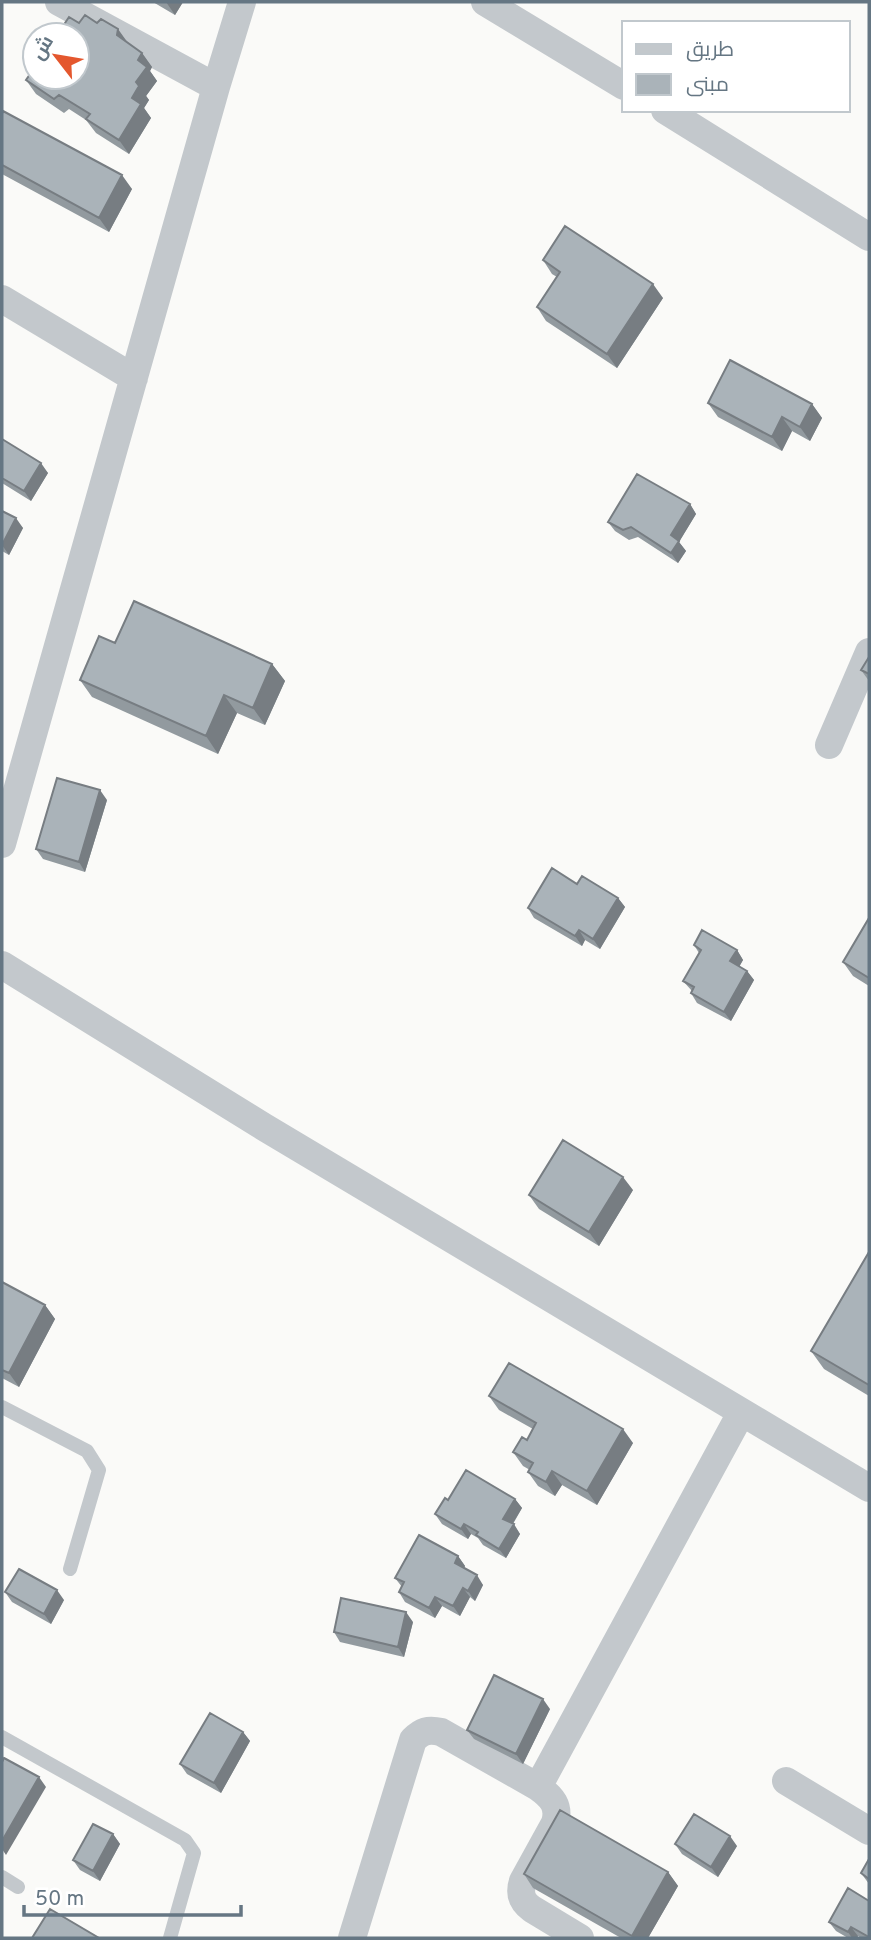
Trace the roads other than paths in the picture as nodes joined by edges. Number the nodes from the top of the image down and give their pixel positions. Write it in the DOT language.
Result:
graph roads {
  1 [pos="59,2"];
  2 [pos="242,2"];
  3 [pos="485,2"];
  4 [pos="622,85"];
  5 [pos="216,87"];
  6 [pos="668,112"];
  7 [pos="869,237"];
  8 [pos="2,299"];
  9 [pos="134,378"];
  10 [pos="869,652"];
  11 [pos="830,745"];
  12 [pos="2,844"];
  13 [pos="2,965"];
  14 [pos="2,1407"];
  15 [pos="741,1413"];
  16 [pos="869,1488"];
  17 [pos="70,1569"];
  18 [pos="2,1737"];
  19 [pos="786,1781"];
  20 [pos="538,1787"];
  21 [pos="869,1832"];
  22 [pos="2,1877"];
  23 [pos="18,1887"];
  24 [pos="170,1938"];
  25 [pos="352,1938"];
  26 [pos="580,1938"];
  1 -- 5 [label="street"];
  2 -- 5 [label="street"];
  3 -- 4 [label="street"];
  5 -- 9 [label="street"];
  6 -- 7 [label="street"];
  8 -- 9 [label="street"];
  9 -- 12 [label="street"];
  10 -- 11 [label="street"];
  13 -- 15 [label="street"];
  14 -- 17 [label="lane"];
  15 -- 16 [label="street"];
  15 -- 20 [label="street"];
  18 -- 24 [label="lane"];
  19 -- 21 [label="street"];
  20 -- 25 [label="street"];
  20 -- 26 [label="street"];
  22 -- 23 [label="lane"];
}
